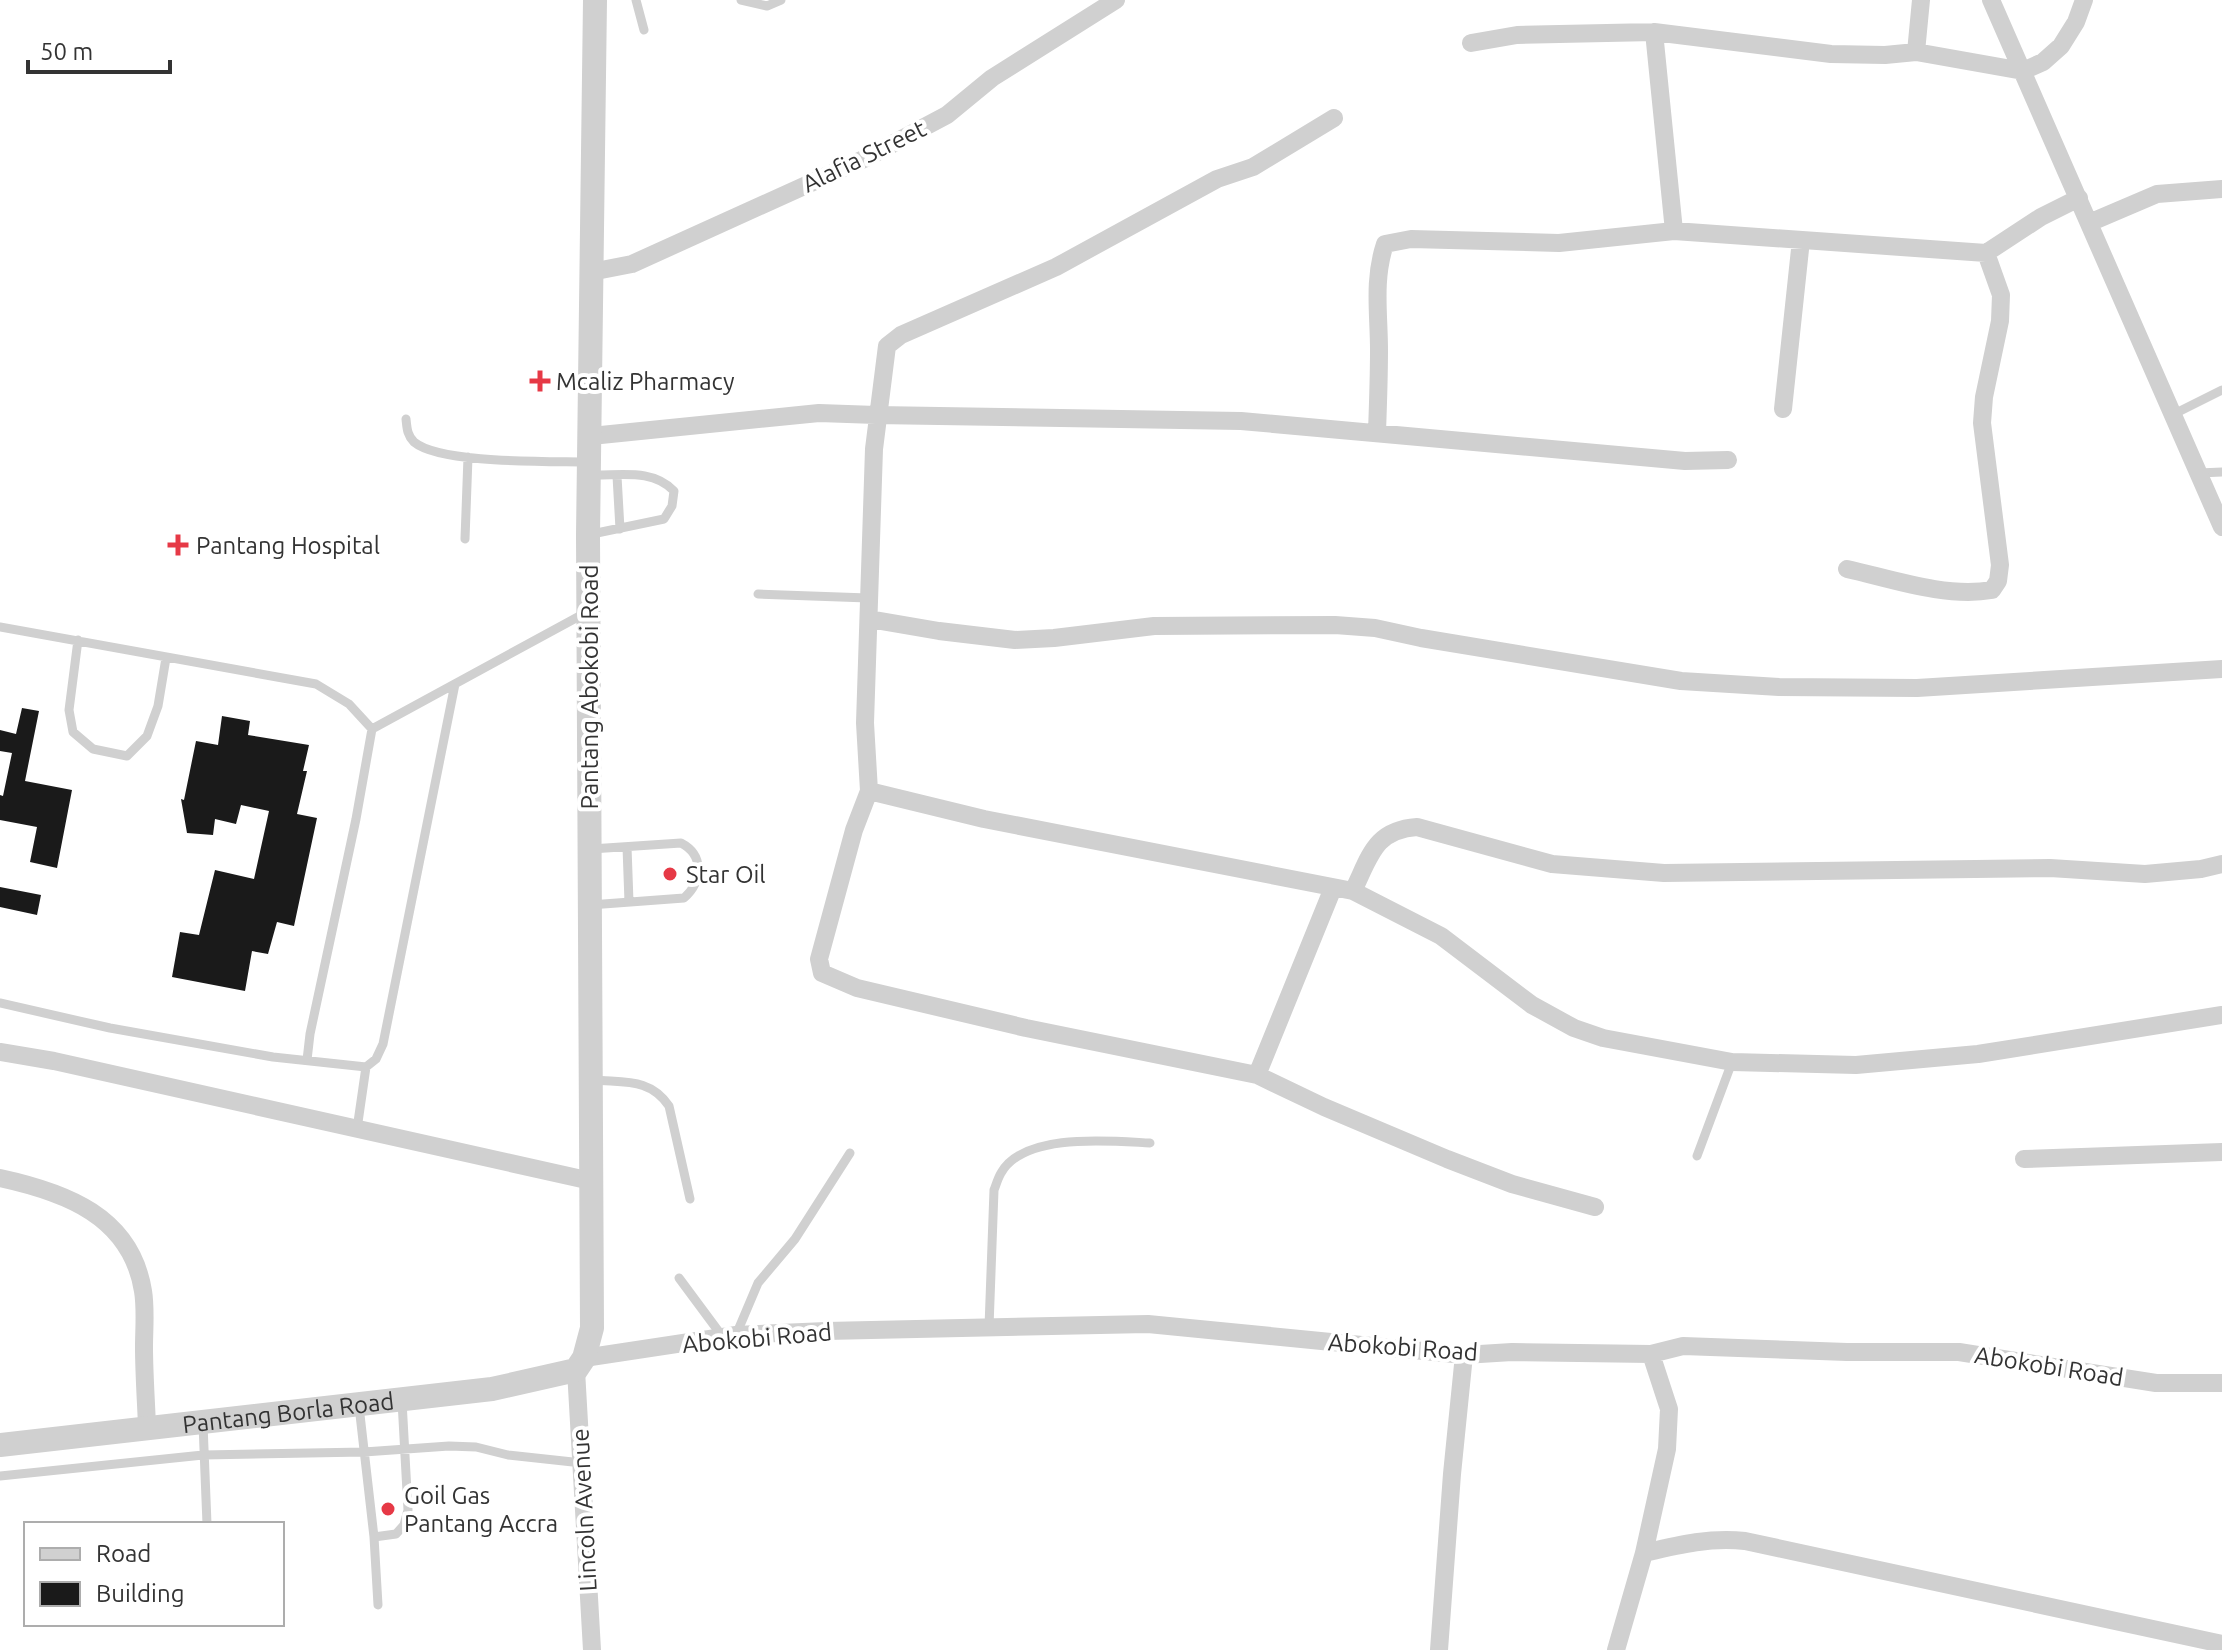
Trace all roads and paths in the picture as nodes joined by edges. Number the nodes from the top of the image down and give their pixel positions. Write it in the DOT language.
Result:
graph roads {
  1 [pos="595,0"];
  2 [pos="636,0"];
  3 [pos="741,0"];
  4 [pos="781,0"];
  5 [pos="1116,0"];
  6 [pos="1921,0"];
  7 [pos="1991,0"];
  8 [pos="2084,0"];
  9 [pos="644,30"];
  10 [pos="1654,32"];
  11 [pos="1471,43"];
  12 [pos="1916,52"];
  13 [pos="2023,71"];
  14 [pos="1334,118"];
  15 [pos="2222,189"];
  16 [pos="2079,198"];
  17 [pos="2089,223"];
  18 [pos="1674,231"];
  19 [pos="1801,240"];
  20 [pos="1986,253"];
  21 [pos="591,272"];
  22 [pos="2222,390"];
  23 [pos="1783,409"];
  24 [pos="2174,414"];
  25 [pos="876,415"];
  26 [pos="406,419"];
  27 [pos="1377,432"];
  28 [pos="591,436"];
  29 [pos="468,457"];
  30 [pos="1728,460"];
  31 [pos="590,469"];
  32 [pos="2222,472"];
  33 [pos="2199,473"];
  34 [pos="617,476"];
  35 [pos="2222,527"];
  36 [pos="620,529"];
  37 [pos="588,535"];
  38 [pos="465,539"];
  39 [pos="1847,569"];
  40 [pos="758,594"];
  41 [pos="868,598"];
  42 [pos="589,611"];
  43 [pos="869,619"];
  44 [pos="0,627"];
  45 [pos="78,640"];
  46 [pos="166,658"];
  47 [pos="2222,669"];
  48 [pos="455,684"];
  49 [pos="372,729"];
  50 [pos="869,791"];
  51 [pos="627,847"];
  52 [pos="590,849"];
  53 [pos="2222,864"];
  54 [pos="1333,888"];
  55 [pos="1353,891"];
  56 [pos="629,902"];
  57 [pos="590,905"];
  58 [pos="0,1003"];
  59 [pos="2222,1015"];
  60 [pos="0,1052"];
  61 [pos="307,1060"];
  62 [pos="1732,1062"];
  63 [pos="366,1067"];
  64 [pos="1257,1075"];
  65 [pos="591,1080"];
  66 [pos="357,1129"];
  67 [pos="1150,1143"];
  68 [pos="2222,1152"];
  69 [pos="850,1153"];
  70 [pos="1697,1156"];
  71 [pos="2024,1159"];
  72 [pos="0,1178"];
  73 [pos="591,1181"];
  74 [pos="690,1199"];
  75 [pos="1595,1207"];
  76 [pos="679,1278"];
  77 [pos="989,1327"];
  78 [pos="729,1336"];
  79 [pos="1651,1354"];
  80 [pos="1464,1355"];
  81 [pos="580,1364"];
  82 [pos="2222,1383"];
  83 [pos="402,1401"];
  84 [pos="359,1406"];
  85 [pos="203,1422"];
  86 [pos="147,1426"];
  87 [pos="0,1445"];
  88 [pos="406,1449"];
  89 [pos="364,1452"];
  90 [pos="203,1455"];
  91 [pos="582,1463"];
  92 [pos="0,1476"];
  93 [pos="207,1522"];
  94 [pos="374,1537"];
  95 [pos="1644,1553"];
  96 [pos="378,1605"];
  97 [pos="2222,1644"];
  98 [pos="592,1650"];
  99 [pos="1439,1650"];
  100 [pos="1616,1650"];
  1 -- 21 [label="street, Pantang Abokobi Road"];
  2 -- 9 [label="lane"];
  3 -- 4 [label="lane"];
  5 -- 21 [label="street, Alafia Street"];
  6 -- 12 [label="street"];
  7 -- 13 [label="street"];
  8 -- 13 [label="street"];
  10 -- 11 [label="street"];
  10 -- 12 [label="street"];
  10 -- 18 [label="street"];
  12 -- 13 [label="street"];
  13 -- 16 [label="street"];
  14 -- 25 [label="street"];
  15 -- 17 [label="street"];
  16 -- 17 [label="street"];
  16 -- 20 [label="street"];
  17 -- 24 [label="street"];
  18 -- 19 [label="street"];
  18 -- 27 [label="street"];
  19 -- 20 [label="street"];
  19 -- 23 [label="street"];
  20 -- 39 [label="street"];
  21 -- 28 [label="street, Pantang Abokobi Road"];
  22 -- 24 [label="lane"];
  24 -- 33 [label="street"];
  25 -- 27 [label="street"];
  25 -- 28 [label="street"];
  25 -- 41 [label="street"];
  26 -- 29 [label="lane"];
  27 -- 30 [label="street"];
  28 -- 31 [label="street, Pantang Abokobi Road"];
  29 -- 31 [label="lane"];
  29 -- 38 [label="lane"];
  31 -- 34 [label="lane"];
  31 -- 37 [label="street, Pantang Abokobi Road"];
  32 -- 33 [label="lane"];
  33 -- 35 [label="street"];
  34 -- 36 [label="lane"];
  34 -- 36 [label="lane"];
  36 -- 37 [label="lane"];
  37 -- 42 [label="street, Pantang Abokobi Road"];
  40 -- 41 [label="lane"];
  41 -- 43 [label="street"];
  42 -- 48 [label="lane"];
  42 -- 52 [label="street, Pantang Abokobi Road"];
  43 -- 47 [label="street"];
  43 -- 50 [label="street"];
  44 -- 45 [label="lane"];
  45 -- 46 [label="lane"];
  45 -- 46 [label="lane"];
  46 -- 49 [label="lane"];
  48 -- 49 [label="lane"];
  48 -- 63 [label="lane"];
  49 -- 61 [label="lane"];
  50 -- 54 [label="street"];
  50 -- 64 [label="street"];
  51 -- 52 [label="lane"];
  51 -- 56 [label="lane"];
  51 -- 56 [label="lane"];
  52 -- 57 [label="street, Pantang Abokobi Road"];
  53 -- 55 [label="street"];
  54 -- 55 [label="street"];
  54 -- 64 [label="street"];
  55 -- 62 [label="street"];
  56 -- 57 [label="lane"];
  57 -- 65 [label="street, Pantang Abokobi Road"];
  58 -- 61 [label="lane"];
  59 -- 62 [label="street"];
  60 -- 66 [label="street"];
  61 -- 63 [label="lane"];
  62 -- 70 [label="lane"];
  63 -- 66 [label="lane"];
  64 -- 75 [label="street"];
  65 -- 73 [label="street, Pantang Abokobi Road"];
  65 -- 74 [label="lane"];
  66 -- 73 [label="street"];
  67 -- 77 [label="lane"];
  68 -- 71 [label="street"];
  69 -- 78 [label="lane"];
  72 -- 86 [label="street"];
  73 -- 81 [label="street, Pantang Abokobi Road"];
  76 -- 78 [label="lane"];
  77 -- 78 [label="street, Abokobi Road"];
  77 -- 80 [label="street, Abokobi Road"];
  78 -- 81 [label="street, Abokobi Road"];
  79 -- 80 [label="street, Abokobi Road"];
  79 -- 82 [label="street, Abokobi Road"];
  79 -- 95 [label="street"];
  80 -- 99 [label="street"];
  81 -- 83 [label="street, Pantang Borla Road"];
  81 -- 91 [label="street, Lincoln Avenue"];
  83 -- 84 [label="street, Pantang Borla Road"];
  83 -- 88 [label="lane"];
  84 -- 85 [label="street, Pantang Borla Road"];
  84 -- 89 [label="lane"];
  85 -- 86 [label="street, Pantang Borla Road"];
  85 -- 90 [label="lane"];
  86 -- 87 [label="street, Pantang Borla Road"];
  88 -- 89 [label="lane"];
  88 -- 91 [label="lane"];
  88 -- 94 [label="lane"];
  89 -- 90 [label="lane"];
  89 -- 94 [label="lane"];
  90 -- 92 [label="lane"];
  90 -- 93 [label="lane"];
  91 -- 98 [label="street, Lincoln Avenue"];
  94 -- 96 [label="lane"];
  95 -- 97 [label="street"];
  95 -- 100 [label="street"];
}
